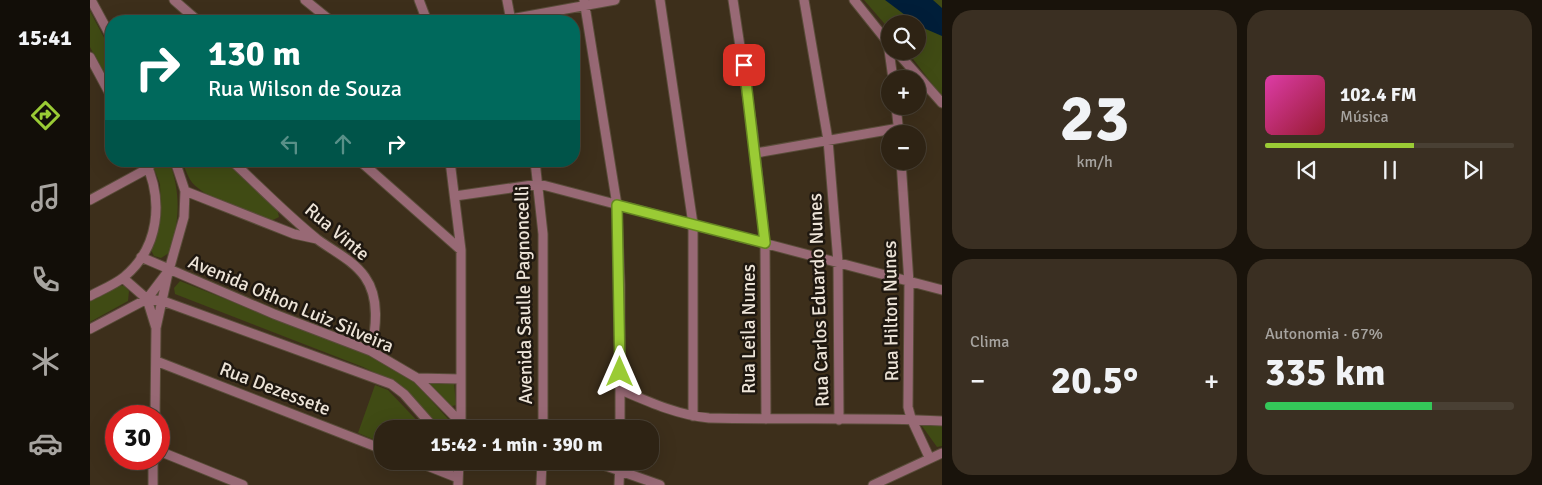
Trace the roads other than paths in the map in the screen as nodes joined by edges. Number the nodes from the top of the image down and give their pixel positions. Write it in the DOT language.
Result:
graph roads {
  1 [pos="91,0"];
  2 [pos="174,0"];
  3 [pos="305,0"];
  4 [pos="419,0"];
  5 [pos="508,0"];
  6 [pos="615,0"];
  7 [pos="660,0"];
  8 [pos="733,0"];
  9 [pos="804,0"];
  10 [pos="854,0"];
  11 [pos="584,2"];
  12 [pos="191,15"];
  13 [pos="324,15"];
  14 [pos="424,15"];
  15 [pos="510,15"];
  16 [pos="531,15"];
  17 [pos="105,26"];
  18 [pos="881,34"];
  19 [pos="90,56"];
  20 [pos="904,60"];
  21 [pos="105,85"];
  22 [pos="942,103"];
  23 [pos="881,133"];
  24 [pos="828,140"];
  25 [pos="756,153"];
  26 [pos="144,167"];
  27 [pos="148,167"];
  28 [pos="177,167"];
  29 [pos="239,167"];
  30 [pos="368,167"];
  31 [pos="451,167"];
  32 [pos="536,167"];
  33 [pos="903,170"];
  34 [pos="539,184"];
  35 [pos="185,191"];
  36 [pos="455,196"];
  37 [pos="90,200"];
  38 [pos="617,205"];
  39 [pos="693,224"];
  40 [pos="317,238"];
  41 [pos="765,243"];
  42 [pos="461,250"];
  43 [pos="141,257"];
  44 [pos="838,262"];
  45 [pos="169,270"];
  46 [pos="123,278"];
  47 [pos="909,283"];
  48 [pos="942,290"];
  49 [pos="90,296"];
  50 [pos="147,299"];
  51 [pos="163,301"];
  52 [pos="156,328"];
  53 [pos="90,329"];
  54 [pos="371,351"];
  55 [pos="156,361"];
  56 [pos="416,378"];
  57 [pos="460,379"];
  58 [pos="621,390"];
  59 [pos="155,405"];
  60 [pos="693,416"];
  61 [pos="910,418"];
  62 [pos="766,419"];
  63 [pos="427,420"];
  64 [pos="456,420"];
  65 [pos="463,420"];
  66 [pos="542,420"];
  67 [pos="620,420"];
  68 [pos="839,420"];
  69 [pos="942,420"];
  70 [pos="374,446"];
  71 [pos="942,453"];
  72 [pos="170,455"];
  73 [pos="929,457"];
  74 [pos="154,470"];
  75 [pos="434,470"];
  76 [pos="542,470"];
  77 [pos="620,471"];
  78 [pos="458,481"];
  79 [pos="239,484"];
  80 [pos="153,485"];
  81 [pos="542,485"];
  82 [pos="619,485"];
  83 [pos="660,485"];
  84 [pos="873,485"];
  1 -- 17 [label="street"];
  2 -- 12 [label="street"];
  3 -- 13 [label="street"];
  4 -- 14 [label="street"];
  5 -- 15 [label="street"];
  6 -- 11 [label="street"];
  7 -- 39 [label="street"];
  8 -- 25 [label="street, Rua Leila Nunes"];
  9 -- 24 [label="street, Rua Carlos Eduardo Nunes"];
  10 -- 18 [label="street"];
  11 -- 16 [label="street"];
  11 -- 38 [label="street"];
  19 -- 21 [label="street"];
  20 -- 22 [label="street"];
  23 -- 24 [label="street"];
  24 -- 25 [label="street"];
  24 -- 44 [label="street, Rua Carlos Eduardo Nunes"];
  25 -- 41 [label="street, Rua Leila Nunes"];
  26 -- 37 [label="street"];
  27 -- 43 [label="street"];
  28 -- 35 [label="street"];
  29 -- 40 [label="street, Rua Vinte"];
  30 -- 42 [label="street"];
  31 -- 36 [label="street"];
  32 -- 34 [label="street, Avenida Saulle Pagnoncelli"];
  33 -- 47 [label="street, Rua Hilton Nunes"];
  34 -- 36 [label="street"];
  34 -- 38 [label="street"];
  34 -- 66 [label="street, Avenida Saulle Pagnoncelli"];
  35 -- 40 [label="street"];
  35 -- 45 [label="street"];
  36 -- 42 [label="street"];
  38 -- 39 [label="street"];
  38 -- 58 [label="street"];
  39 -- 41 [label="street"];
  39 -- 60 [label="street"];
  40 -- 54 [label="street, Rua Vinte"];
  41 -- 44 [label="street"];
  41 -- 62 [label="street, Rua Leila Nunes"];
  42 -- 57 [label="street"];
  43 -- 45 [label="street, Avenida Othon Luiz Silveira"];
  43 -- 46 [label="street"];
  44 -- 47 [label="street"];
  44 -- 68 [label="street, Rua Carlos Eduardo Nunes"];
  45 -- 50 [label="street"];
  45 -- 51 [label="street"];
  45 -- 54 [label="street, Avenida Othon Luiz Silveira"];
  46 -- 49 [label="street"];
  46 -- 50 [label="street"];
  47 -- 48 [label="street"];
  47 -- 61 [label="street, Rua Hilton Nunes"];
  50 -- 51 [label="street, Avenida Othon Luiz Silveira"];
  50 -- 52 [label="street"];
  50 -- 53 [label="street"];
  51 -- 52 [label="street"];
  51 -- 63 [label="street, Avenida Othon Luiz Silveira"];
  52 -- 55 [label="street"];
  54 -- 56 [label="street, Avenida Othon Luiz Silveira"];
  55 -- 59 [label="street"];
  55 -- 70 [label="street, Rua Dezessete"];
  56 -- 57 [label="street"];
  56 -- 64 [label="street, Avenida Othon Luiz Silveira"];
  57 -- 65 [label="street"];
  58 -- 60 [label="street"];
  58 -- 67 [label="street"];
  60 -- 62 [label="street"];
  61 -- 68 [label="street"];
  61 -- 69 [label="street"];
  61 -- 73 [label="street, Rua Hilton Nunes"];
  62 -- 68 [label="street"];
  71 -- 73 [label="street"];
  72 -- 79 [label="street"];
  73 -- 84 [label="street"];
  74 -- 80 [label="street"];
  75 -- 78 [label="street"];
  76 -- 81 [label="street"];
  77 -- 82 [label="street"];
  77 -- 83 [label="street"];
}
